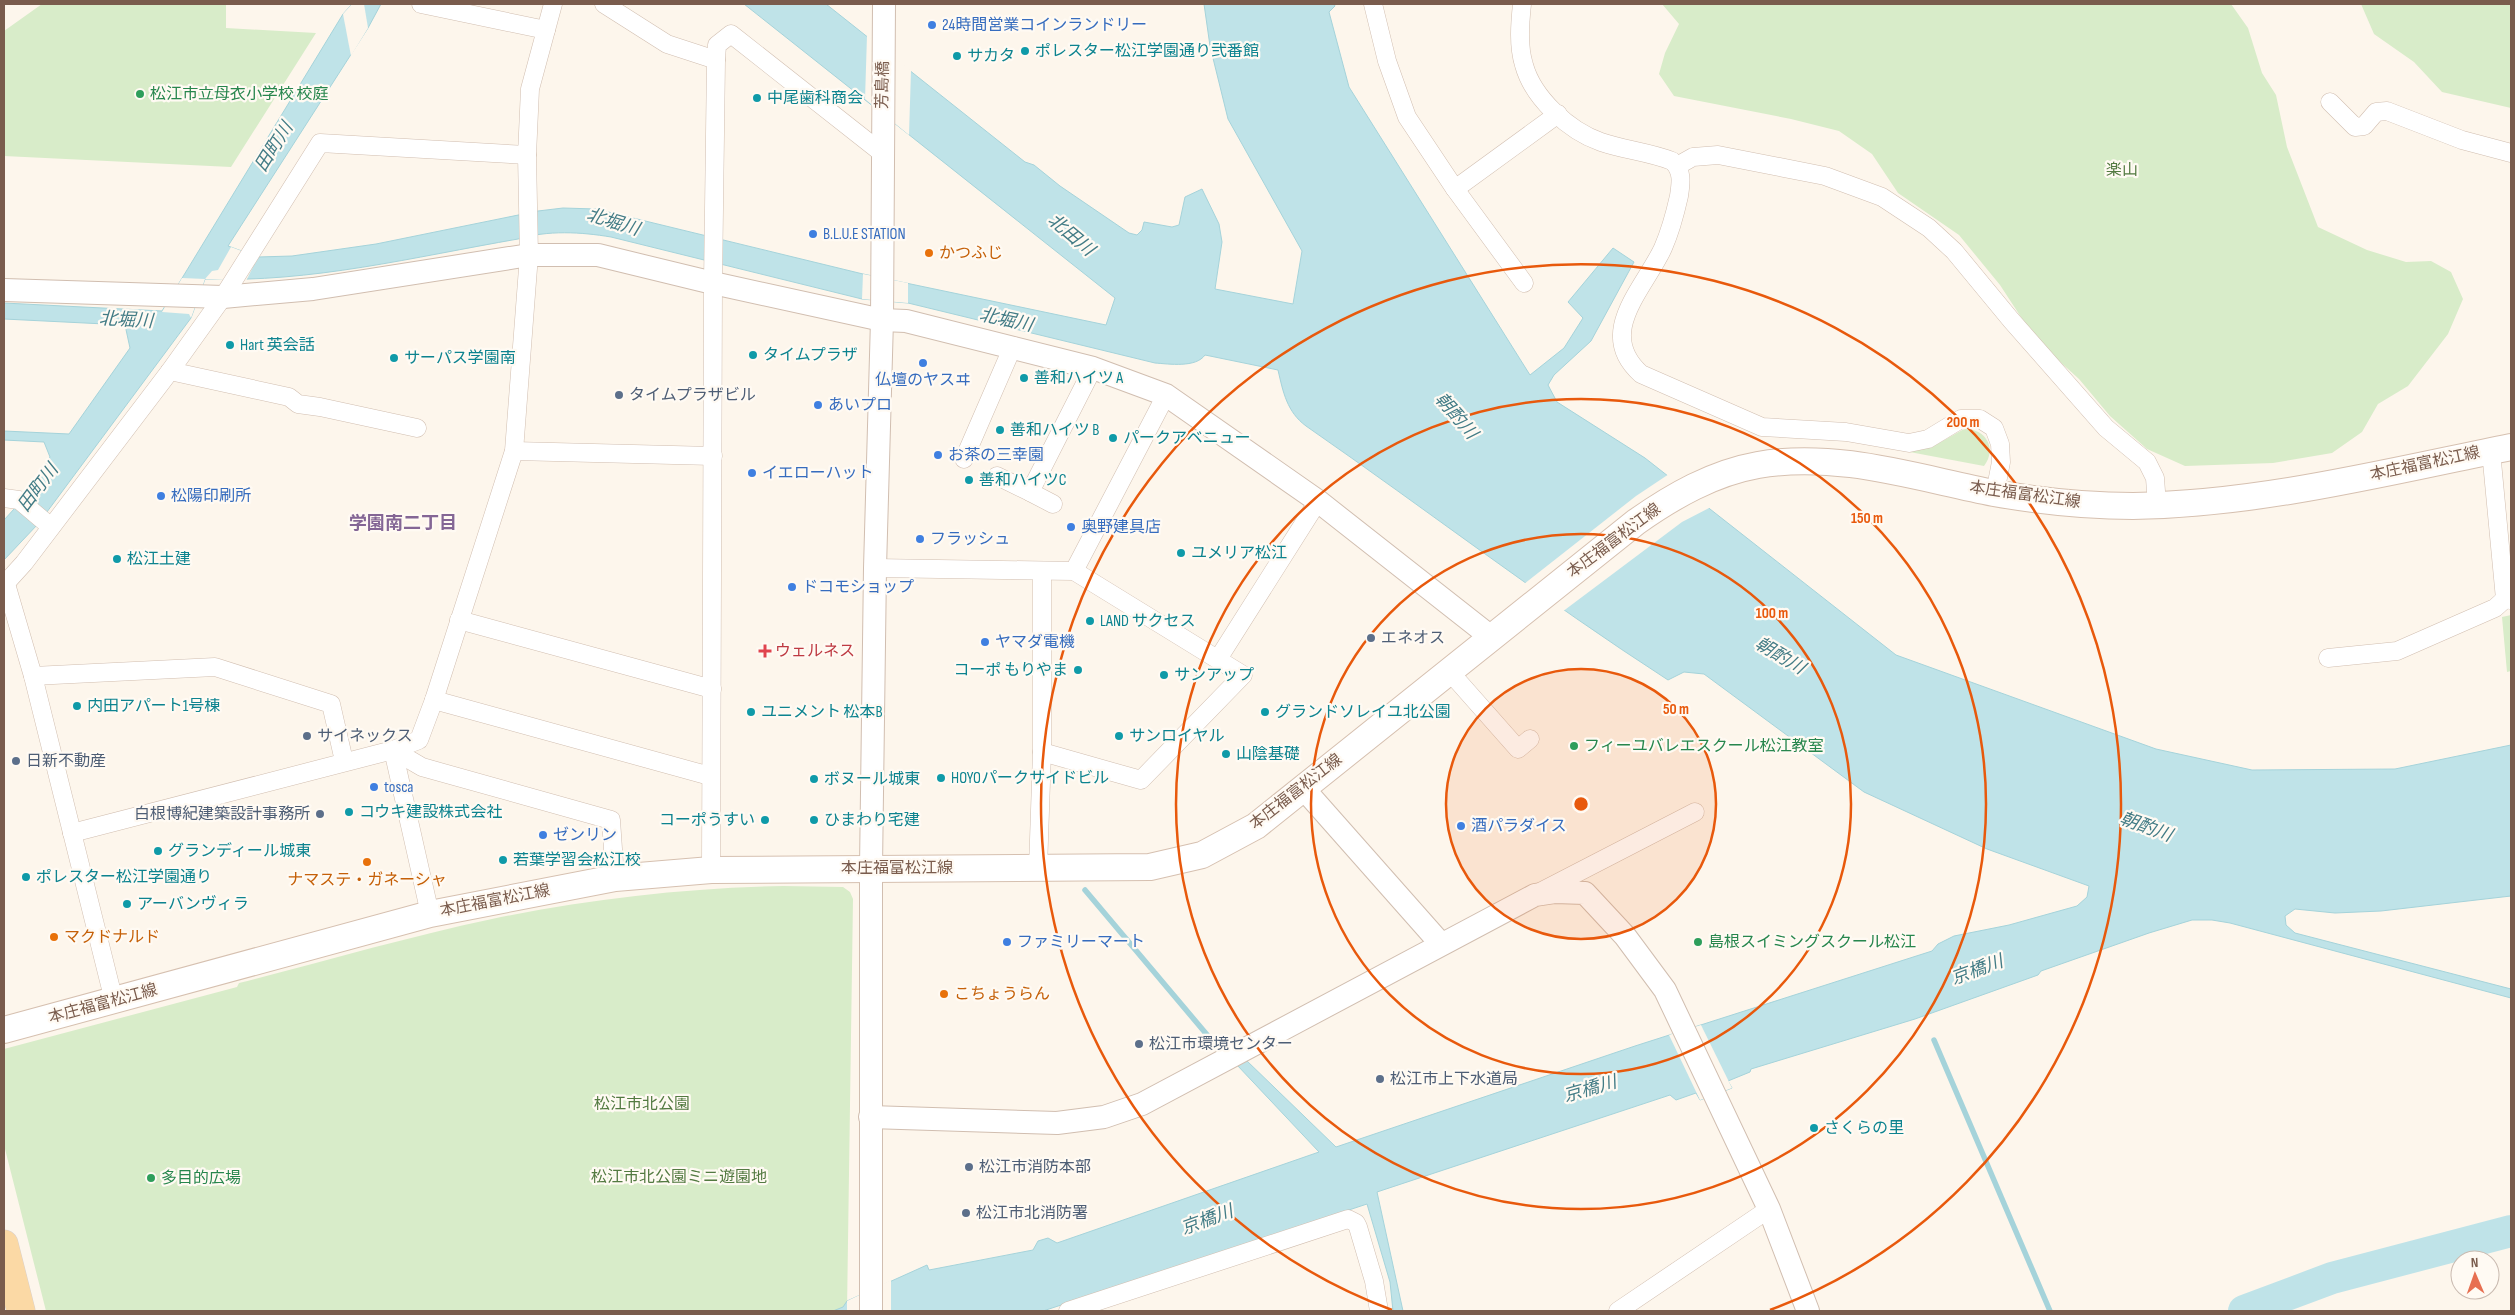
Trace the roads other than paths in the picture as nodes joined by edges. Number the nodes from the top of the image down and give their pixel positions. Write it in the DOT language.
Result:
graph roads {
  1 [pos="421,4"];
  2 [pos="553,4"];
  3 [pos="604,4"];
  4 [pos="1373,4"];
  5 [pos="1522,4"];
  6 [pos="453,7"];
  7 [pos="880,13"];
  8 [pos="546,30"];
  9 [pos="716,60"];
  10 [pos="2330,102"];
  11 [pos="1558,114"];
  12 [pos="882,145"];
  13 [pos="2511,152"];
  14 [pos="527,155"];
  15 [pos="1677,166"];
  16 [pos="1455,189"];
  17 [pos="529,246"];
  18 [pos="713,274"];
  19 [pos="1524,283"];
  20 [pos="4,290"];
  21 [pos="221,292"];
  22 [pos="882,313"];
  23 [pos="1013,346"];
  24 [pos="1093,368"];
  25 [pos="170,372"];
  26 [pos="1166,395"];
  27 [pos="417,428"];
  28 [pos="2501,449"];
  29 [pos="514,452"];
  30 [pos="713,456"];
  31 [pos="964,459"];
  32 [pos="997,476"];
  33 [pos="1030,492"];
  34 [pos="1995,493"];
  35 [pos="12,499"];
  36 [pos="1318,501"];
  37 [pos="1053,504"];
  38 [pos="2157,505"];
  39 [pos="47,524"];
  40 [pos="875,568"];
  41 [pos="1042,571"];
  42 [pos="1074,572"];
  43 [pos="5,584"];
  44 [pos="2508,600"];
  45 [pos="459,620"];
  46 [pos="1491,637"];
  47 [pos="2328,658"];
  48 [pos="1218,659"];
  49 [pos="1449,671"];
  50 [pos="33,676"];
  51 [pos="712,690"];
  52 [pos="434,700"];
  53 [pos="1530,739"];
  54 [pos="393,750"];
  55 [pos="1042,752"];
  56 [pos="344,761"];
  57 [pos="710,776"];
  58 [pos="1304,788"];
  59 [pos="1695,812"];
  60 [pos="72,834"];
  61 [pos="871,868"];
  62 [pos="711,870"];
  63 [pos="1038,870"];
  64 [pos="614,878"];
  65 [pos="1534,895"];
  66 [pos="430,914"];
  67 [pos="1441,944"];
  68 [pos="114,1001"];
  69 [pos="4,1030"];
  70 [pos="870,1117"];
  71 [pos="1769,1209"];
  72 [pos="4,1244"];
  73 [pos="21,1311"];
  74 [pos="871,1311"];
  75 [pos="1068,1311"];
  76 [pos="1379,1311"];
  77 [pos="1618,1311"];
  78 [pos="1808,1311"];
  1 -- 6 [label="street"];
  2 -- 8 [label="street"];
  3 -- 9 [label="street"];
  4 -- 16 [label="street"];
  5 -- 11 [label="street"];
  6 -- 8 [label="street"];
  7 -- 12 [label="street, 芳島橋"];
  8 -- 14 [label="street"];
  9 -- 12 [label="street"];
  9 -- 18 [label="street"];
  10 -- 13 [label="street"];
  11 -- 15 [label="street"];
  11 -- 16 [label="street"];
  12 -- 22 [label="street, 芳島橋"];
  14 -- 17 [label="street"];
  14 -- 21 [label="street"];
  15 -- 34 [label="street"];
  15 -- 38 [label="street"];
  16 -- 19 [label="street"];
  17 -- 18 [label="street"];
  17 -- 21 [label="street"];
  17 -- 29 [label="street"];
  18 -- 22 [label="street"];
  18 -- 30 [label="street"];
  20 -- 21 [label="street"];
  21 -- 25 [label="street"];
  22 -- 23 [label="street"];
  22 -- 40 [label="street, 芳島橋"];
  23 -- 24 [label="street"];
  23 -- 31 [label="street"];
  24 -- 26 [label="street"];
  24 -- 33 [label="street"];
  25 -- 27 [label="street"];
  25 -- 39 [label="street"];
  26 -- 36 [label="street"];
  26 -- 42 [label="street"];
  28 -- 38 [label="main road, 本庄福富松江線"];
  28 -- 44 [label="street"];
  29 -- 30 [label="street"];
  29 -- 45 [label="street"];
  30 -- 51 [label="street"];
  32 -- 33 [label="street"];
  33 -- 37 [label="street"];
  34 -- 38 [label="main road, 本庄福富松江線"];
  34 -- 46 [label="main road, 本庄福富松江線"];
  35 -- 39 [label="street"];
  36 -- 46 [label="street"];
  36 -- 48 [label="street"];
  39 -- 43 [label="street"];
  40 -- 41 [label="street"];
  40 -- 61 [label="street, 芳島橋"];
  41 -- 42 [label="street"];
  41 -- 55 [label="street"];
  42 -- 48 [label="street"];
  43 -- 50 [label="street"];
  44 -- 47 [label="street"];
  45 -- 51 [label="street"];
  45 -- 52 [label="street"];
  46 -- 49 [label="main road, 本庄福富松江線"];
  48 -- 55 [label="street"];
  49 -- 53 [label="street"];
  49 -- 58 [label="main road, 本庄福富松江線"];
  50 -- 56 [label="street"];
  50 -- 60 [label="street"];
  51 -- 57 [label="street"];
  52 -- 54 [label="street"];
  52 -- 57 [label="street"];
  54 -- 56 [label="street"];
  54 -- 64 [label="street"];
  54 -- 66 [label="street"];
  55 -- 63 [label="street"];
  56 -- 60 [label="street"];
  57 -- 62 [label="street"];
  58 -- 63 [label="main road, 本庄福富松江線"];
  58 -- 67 [label="street"];
  59 -- 65 [label="street"];
  60 -- 68 [label="street"];
  61 -- 62 [label="main road, 本庄福富松江線"];
  61 -- 63 [label="main road, 本庄福富松江線"];
  61 -- 70 [label="street, 芳島橋"];
  62 -- 64 [label="main road, 本庄福富松江線"];
  64 -- 66 [label="main road, 本庄福富松江線"];
  65 -- 67 [label="street"];
  65 -- 71 [label="street"];
  66 -- 68 [label="main road, 本庄福富松江線"];
  67 -- 70 [label="street"];
  68 -- 69 [label="main road, 本庄福富松江線"];
  70 -- 74 [label="street, 芳島橋"];
  71 -- 77 [label="street"];
  71 -- 78 [label="street"];
  72 -- 73 [label="main road"];
  75 -- 76 [label="street"];
}
